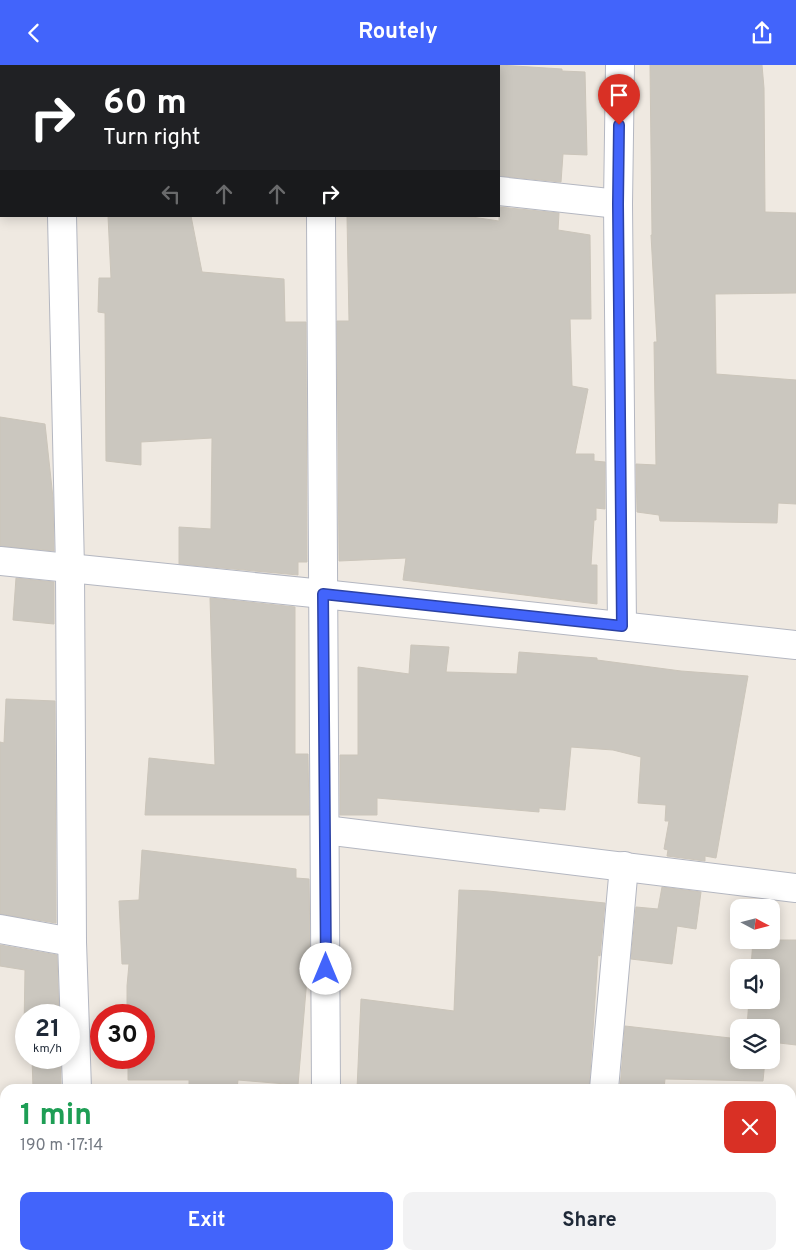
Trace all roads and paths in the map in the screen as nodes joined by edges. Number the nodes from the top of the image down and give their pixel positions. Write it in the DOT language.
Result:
graph roads {
  1 [pos="620,65"];
  2 [pos="500,191"];
  3 [pos="618,204"];
  4 [pos="62,217"];
  5 [pos="321,217"];
  6 [pos="0,561"];
  7 [pos="70,569"];
  8 [pos="323,594"];
  9 [pos="622,626"];
  10 [pos="796,645"];
  11 [pos="325,830"];
  12 [pos="624,866"];
  13 [pos="796,888"];
  14 [pos="0,929"];
  15 [pos="72,942"];
  16 [pos="77,1084"];
  17 [pos="326,1084"];
  18 [pos="604,1084"];
  1 -- 3 [label="street"];
  2 -- 3 [label="street"];
  3 -- 9 [label="street"];
  4 -- 7 [label="street"];
  5 -- 8 [label="street"];
  6 -- 7 [label="street"];
  7 -- 8 [label="street"];
  7 -- 15 [label="street"];
  8 -- 9 [label="street"];
  8 -- 11 [label="street"];
  9 -- 10 [label="street"];
  11 -- 12 [label="street"];
  11 -- 17 [label="street"];
  12 -- 13 [label="street"];
  12 -- 18 [label="street"];
  14 -- 15 [label="street"];
  15 -- 16 [label="street"];
}
